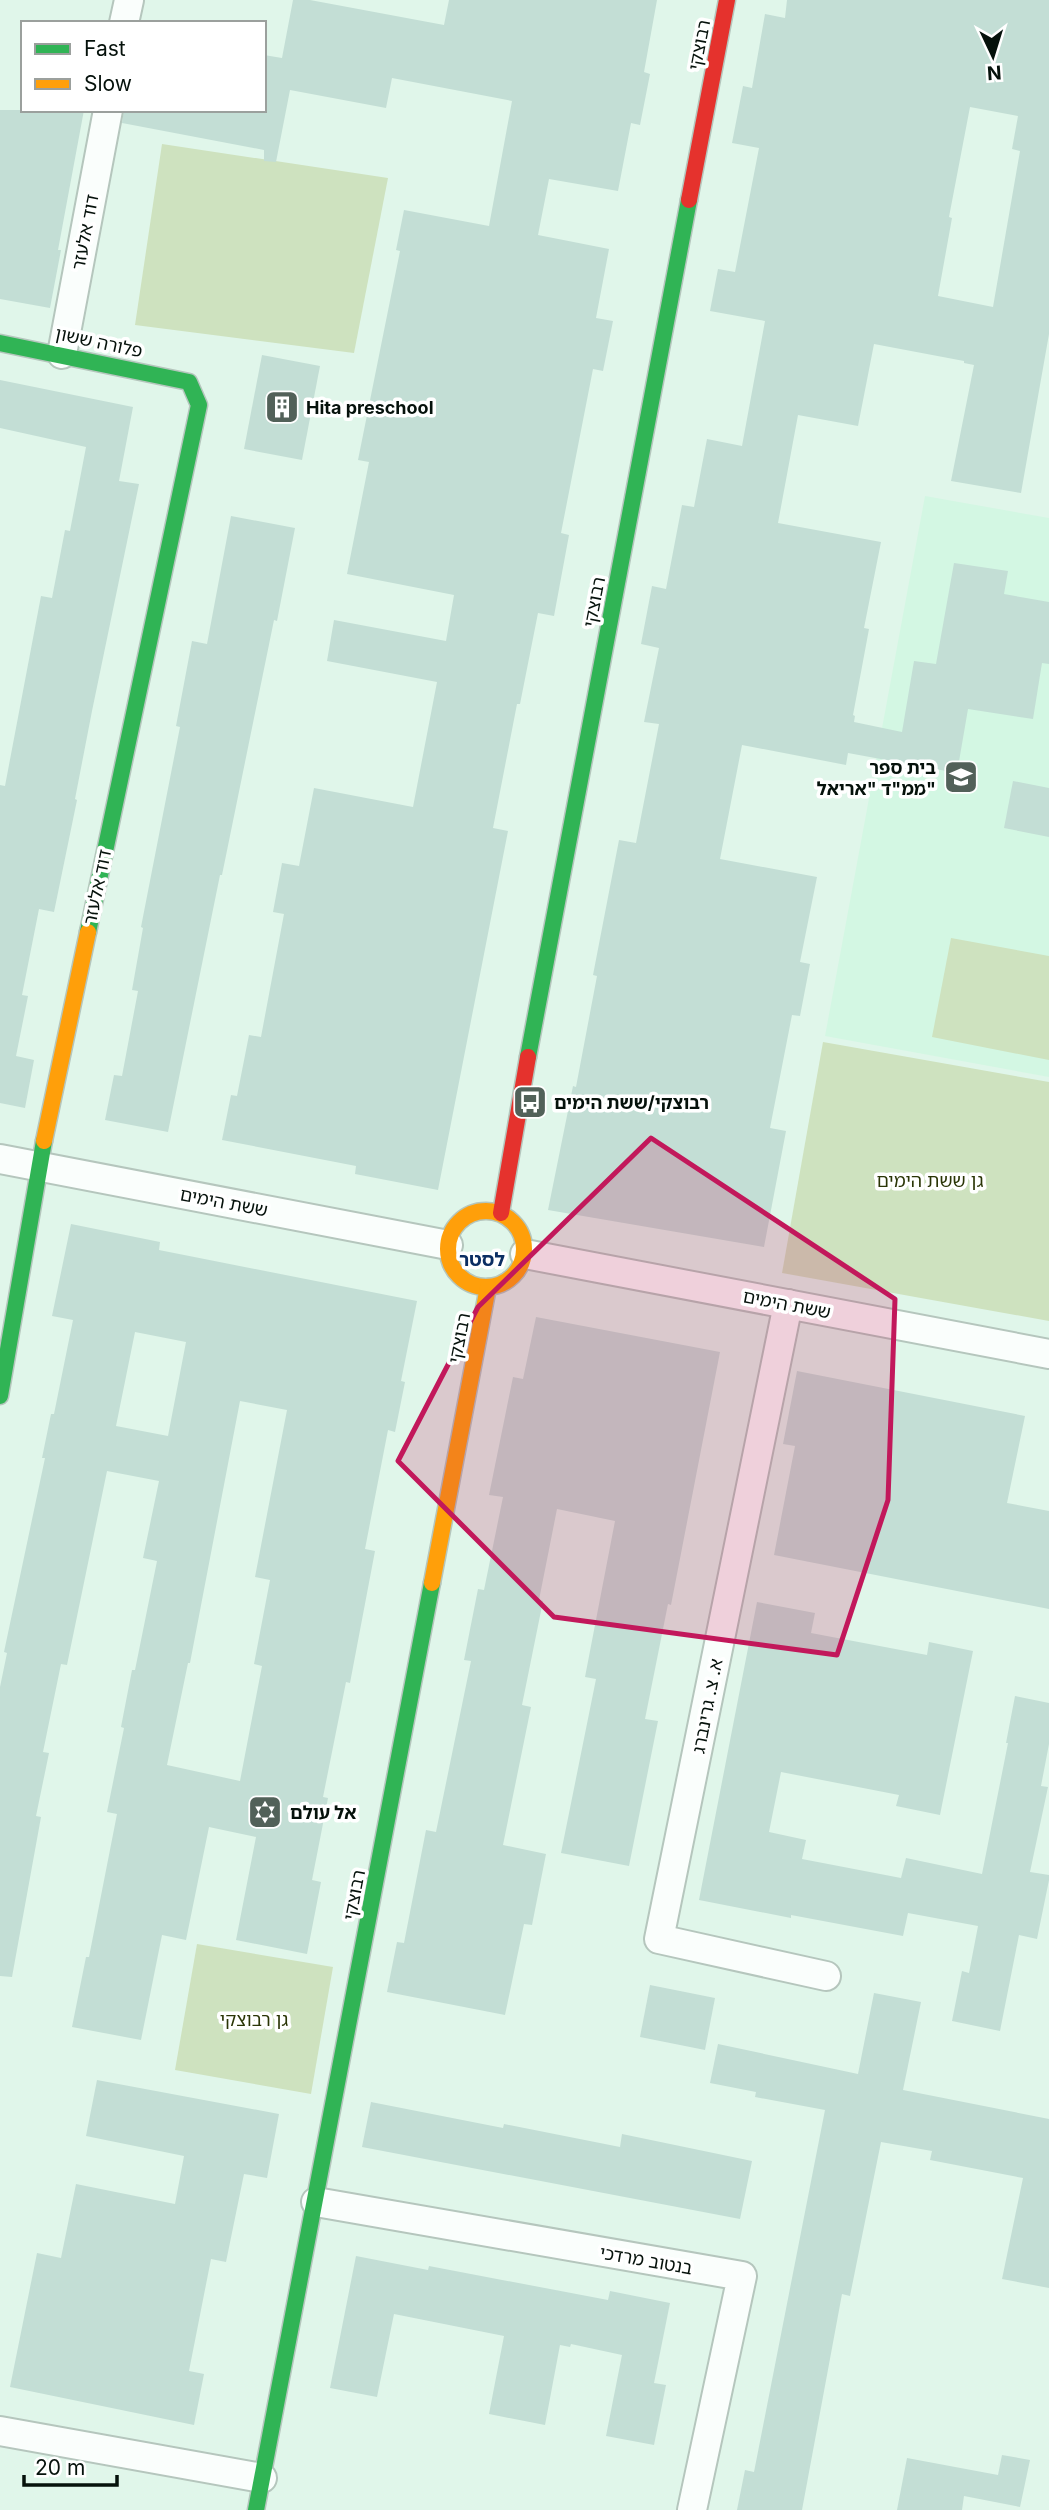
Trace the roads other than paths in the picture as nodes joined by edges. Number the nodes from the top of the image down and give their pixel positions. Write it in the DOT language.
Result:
graph roads {
  1 [pos="129,0"];
  2 [pos="727,0"];
  3 [pos="124,21"];
  4 [pos="108,112"];
  5 [pos="0,343"];
  6 [pos="62,354"];
  7 [pos="189,382"];
  8 [pos="0,1159"];
  9 [pos="38,1167"];
  10 [pos="501,1213"];
  11 [pos="448,1245"];
  12 [pos="525,1254"];
  13 [pos="488,1287"];
  14 [pos="788,1304"];
  15 [pos="1049,1354"];
  16 [pos="0,1396"];
  17 [pos="826,1976"];
  18 [pos="316,2202"];
  19 [pos="0,2431"];
  20 [pos="262,2478"];
  21 [pos="256,2510"];
  22 [pos="691,2510"];
  1 -- 3 [label="street"];
  2 -- 10 [label="street, רבוצקי"];
  4 -- 6 [label="street, דוד אלעזר"];
  5 -- 6 [label="street, פלורה ששון"];
  6 -- 7 [label="street, פלורה ששון"];
  7 -- 9 [label="street, דוד אלעזר"];
  8 -- 9 [label="street, ששת הימים"];
  9 -- 11 [label="street, ששת הימים"];
  9 -- 16 [label="street, דוד אלעזר"];
  10 -- 11 [label="street"];
  10 -- 12 [label="street"];
  11 -- 13 [label="street"];
  12 -- 13 [label="street"];
  12 -- 14 [label="street, ששת הימים"];
  13 -- 18 [label="street, רבוצקי"];
  14 -- 15 [label="street, ששת הימים"];
  14 -- 17 [label="street, א. צ. גרינברג"];
  18 -- 20 [label="street, רבוצקי"];
  18 -- 22 [label="street, בנטוב מרדכי"];
  19 -- 20 [label="street"];
  20 -- 21 [label="street, רבוצקי"];
}
